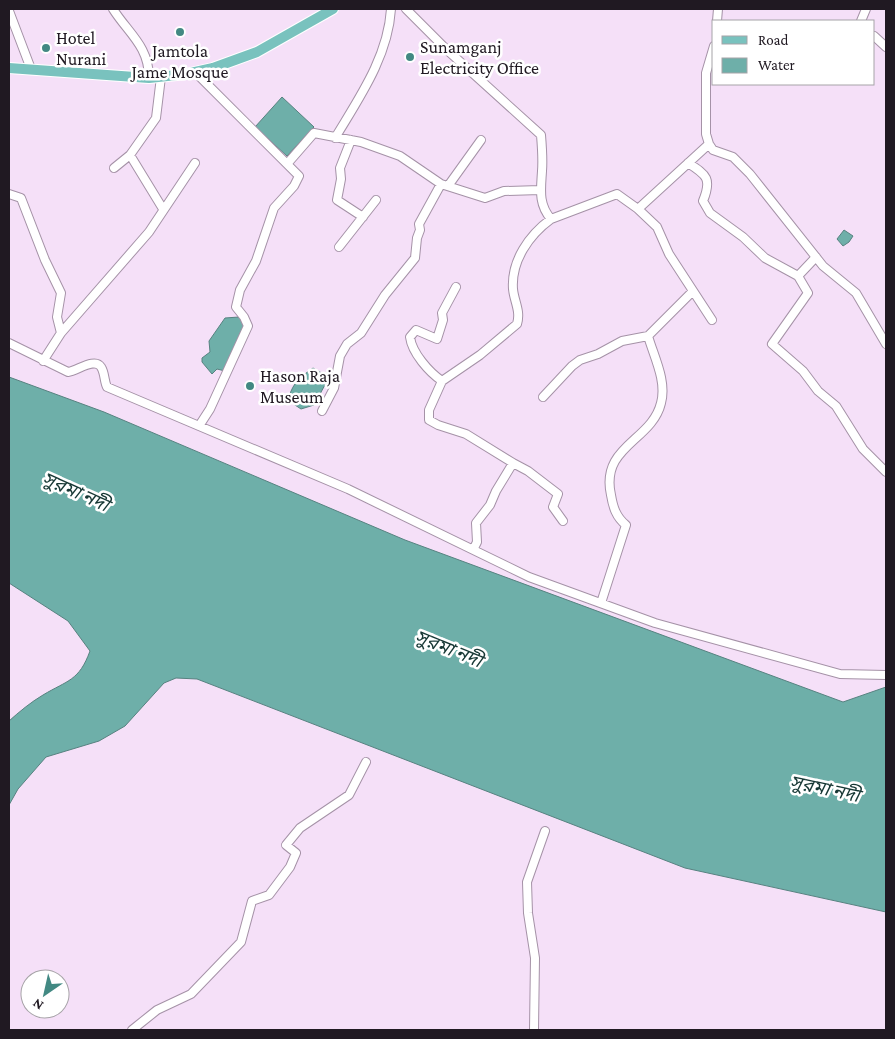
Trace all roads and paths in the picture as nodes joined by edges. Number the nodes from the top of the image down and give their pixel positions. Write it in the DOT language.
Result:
graph roads {
  1 [pos="113,9"];
  2 [pos="333,9"];
  3 [pos="391,9"];
  4 [pos="406,9"];
  5 [pos="9,11"];
  6 [pos="875,37"];
  7 [pos="886,47"];
  8 [pos="712,53"];
  9 [pos="9,68"];
  10 [pos="31,69"];
  11 [pos="195,72"];
  12 [pos="161,77"];
  13 [pos="149,78"];
  14 [pos="335,138"];
  15 [pos="351,140"];
  16 [pos="481,140"];
  17 [pos="709,144"];
  18 [pos="130,156"];
  19 [pos="195,163"];
  20 [pos="688,163"];
  21 [pos="287,164"];
  22 [pos="114,168"];
  23 [pos="445,185"];
  24 [pos="540,190"];
  25 [pos="9,194"];
  26 [pos="376,200"];
  27 [pos="163,209"];
  28 [pos="638,209"];
  29 [pos="363,217"];
  30 [pos="551,219"];
  31 [pos="339,247"];
  32 [pos="816,257"];
  33 [pos="798,276"];
  34 [pos="456,287"];
  35 [pos="692,292"];
  36 [pos="712,320"];
  37 [pos="61,333"];
  38 [pos="648,336"];
  39 [pos="9,343"];
  40 [pos="886,344"];
  41 [pos="44,361"];
  42 [pos="442,381"];
  43 [pos="543,397"];
  44 [pos="322,411"];
  45 [pos="199,426"];
  46 [pos="514,463"];
  47 [pos="886,472"];
  48 [pos="563,521"];
  49 [pos="474,548"];
  50 [pos="601,603"];
  51 [pos="886,675"];
  52 [pos="366,762"];
  53 [pos="546,831"];
  54 [pos="132,1030"];
  55 [pos="534,1030"];
  1 -- 13 [label="street"];
  2 -- 11 [label="main road"];
  3 -- 14 [label="street"];
  4 -- 24 [label="street"];
  5 -- 10 [label="street"];
  6 -- 7 [label="street"];
  8 -- 17 [label="street"];
  9 -- 10 [label="main road"];
  10 -- 13 [label="main road"];
  11 -- 12 [label="main road"];
  11 -- 21 [label="street"];
  12 -- 13 [label="main road"];
  12 -- 18 [label="street"];
  14 -- 15 [label="street"];
  14 -- 21 [label="street"];
  15 -- 23 [label="street"];
  15 -- 29 [label="street"];
  16 -- 23 [label="street"];
  17 -- 20 [label="street"];
  17 -- 32 [label="street"];
  18 -- 22 [label="street"];
  18 -- 27 [label="street"];
  19 -- 27 [label="street"];
  20 -- 28 [label="street"];
  20 -- 33 [label="street"];
  21 -- 45 [label="street"];
  23 -- 24 [label="street"];
  23 -- 44 [label="street"];
  24 -- 30 [label="street"];
  25 -- 37 [label="street"];
  26 -- 29 [label="street"];
  27 -- 37 [label="street"];
  28 -- 30 [label="street"];
  28 -- 35 [label="street"];
  29 -- 31 [label="street"];
  30 -- 42 [label="street"];
  32 -- 33 [label="street"];
  32 -- 40 [label="street"];
  33 -- 47 [label="street"];
  34 -- 42 [label="street"];
  35 -- 36 [label="street"];
  35 -- 38 [label="street"];
  37 -- 41 [label="street"];
  38 -- 43 [label="street"];
  38 -- 50 [label="street"];
  39 -- 41 [label="street"];
  41 -- 45 [label="street"];
  42 -- 46 [label="street"];
  45 -- 49 [label="street"];
  46 -- 48 [label="street"];
  46 -- 49 [label="street"];
  49 -- 50 [label="street"];
  50 -- 51 [label="street"];
  52 -- 54 [label="street"];
  53 -- 55 [label="street"];
}
